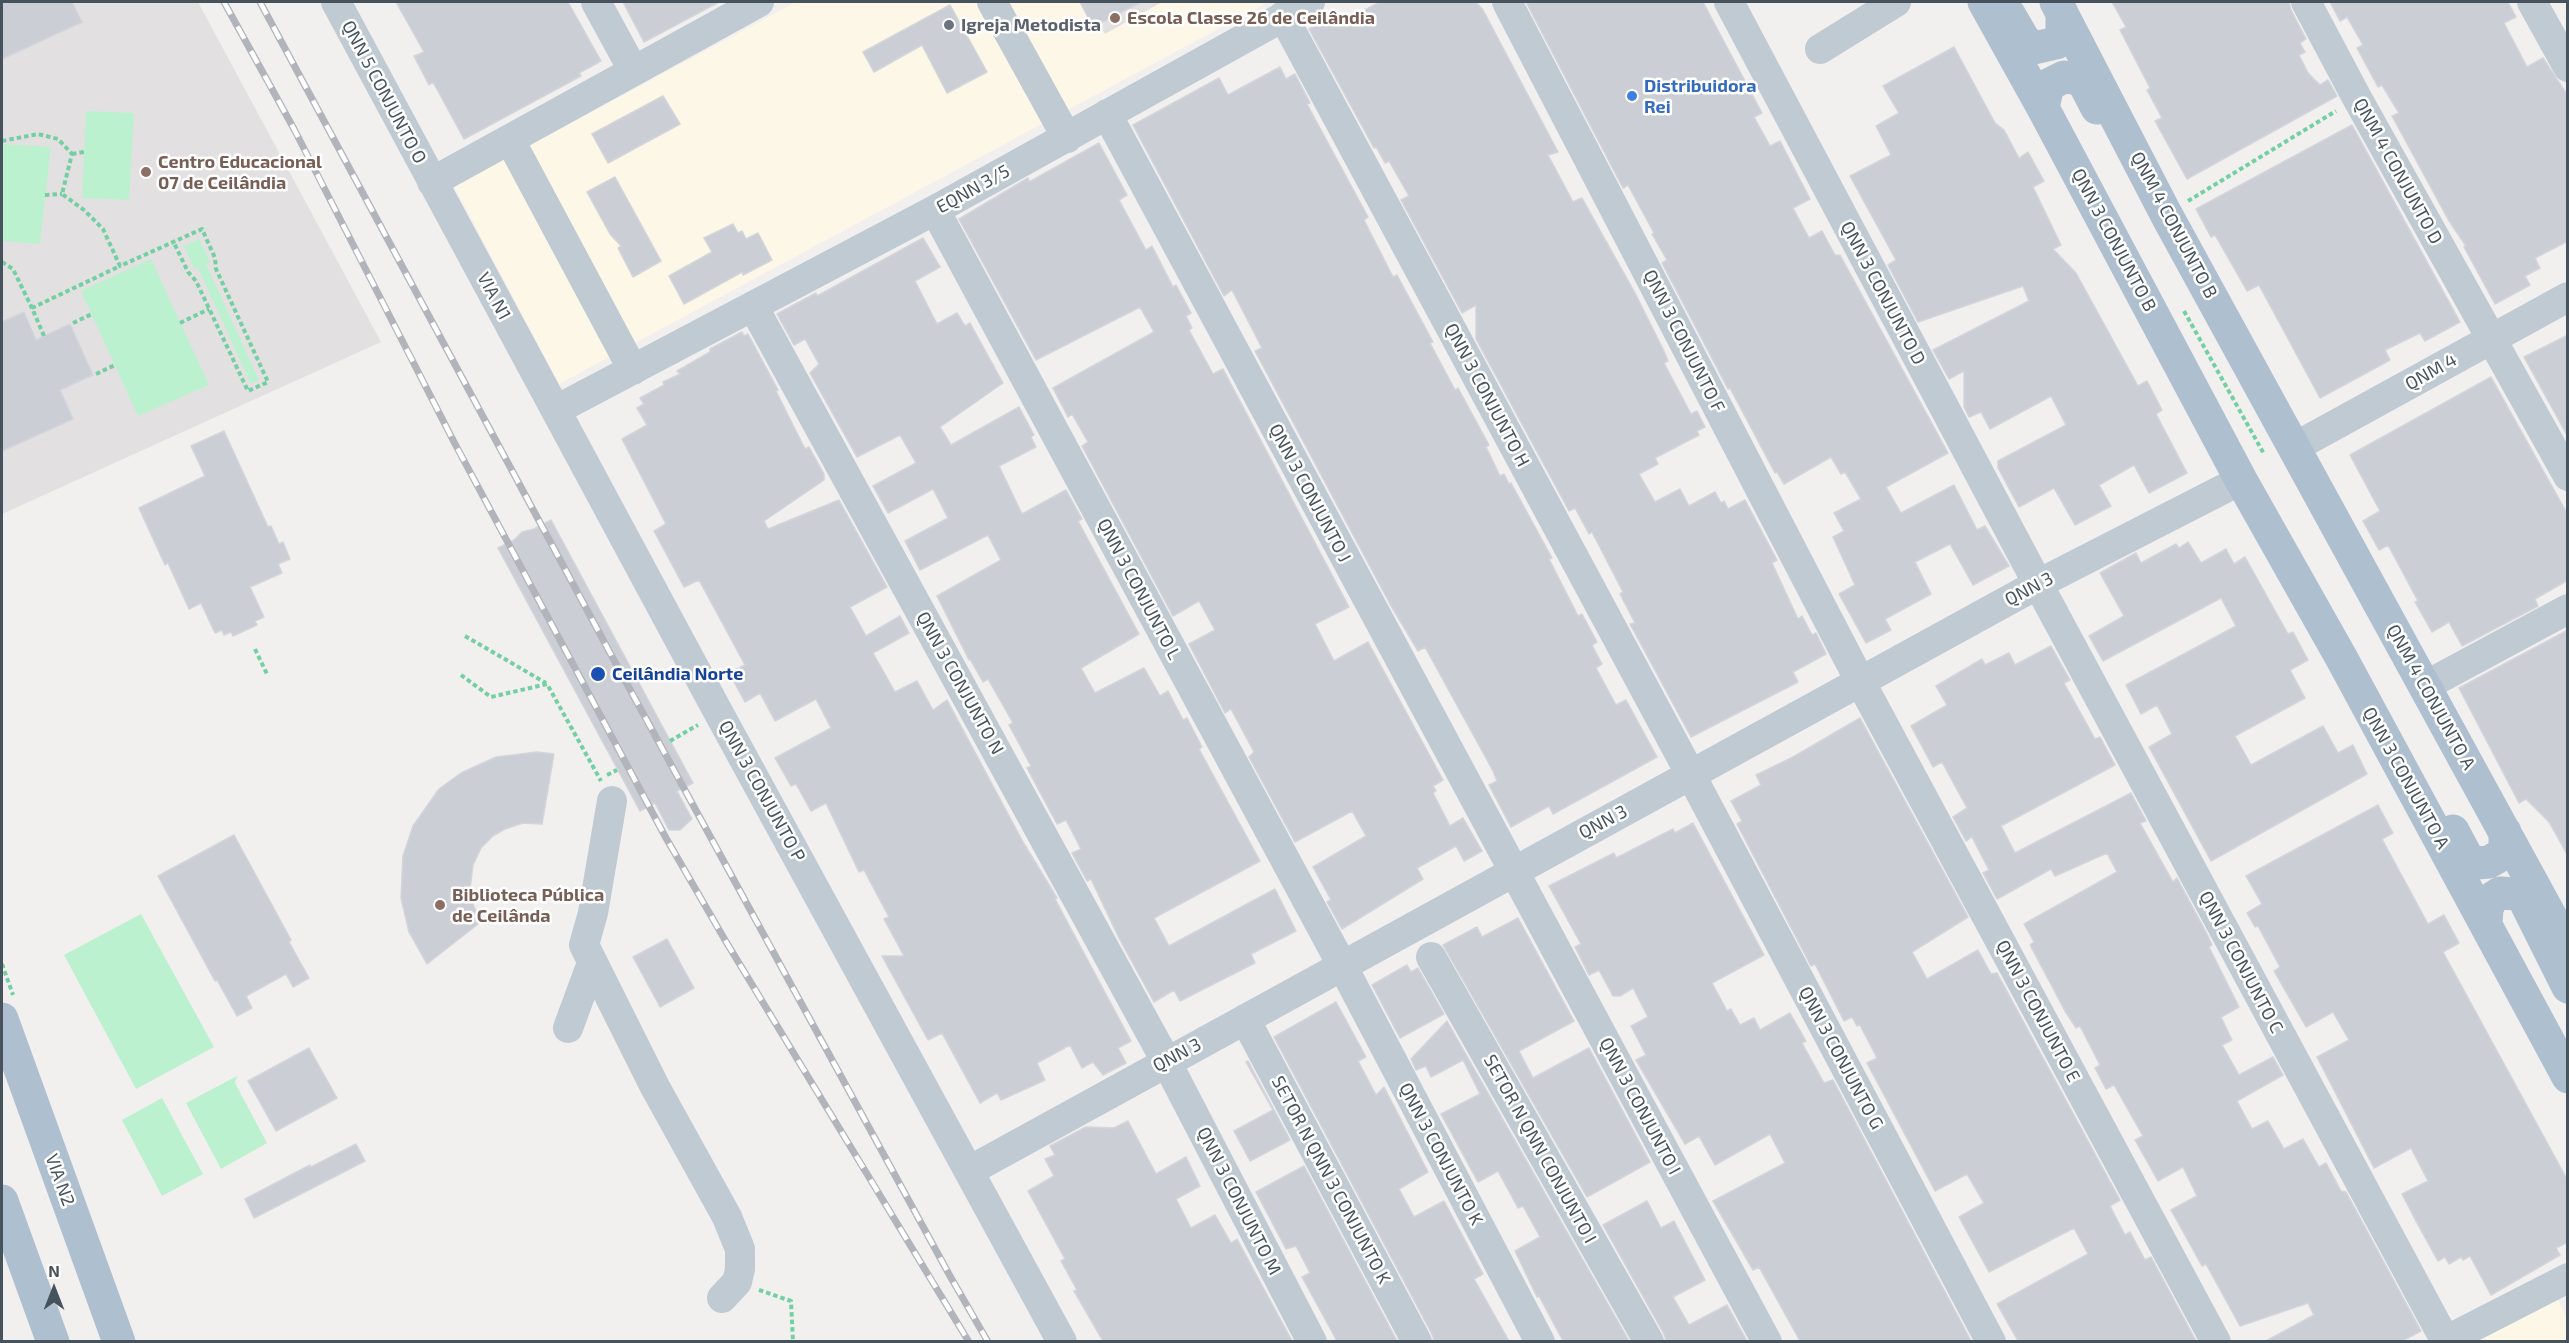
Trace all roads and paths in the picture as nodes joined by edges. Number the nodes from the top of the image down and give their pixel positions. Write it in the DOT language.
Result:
graph roads {
  1 [pos="336,2"];
  2 [pos="596,2"];
  3 [pos="759,2"];
  4 [pos="992,2"];
  5 [pos="1310,2"];
  6 [pos="1507,2"];
  7 [pos="1730,2"];
  8 [pos="1896,2"];
  9 [pos="1984,2"];
  10 [pos="2003,2"];
  11 [pos="2306,2"];
  12 [pos="2532,2"];
  13 [pos="2059,7"];
  14 [pos="1283,16"];
  15 [pos="1820,49"];
  16 [pos="2568,67"];
  17 [pos="633,70"];
  18 [pos="2357,98"];
  19 [pos="2043,108"];
  20 [pos="1107,114"];
  21 [pos="1067,138"];
  22 [pos="510,140"];
  23 [pos="2,141"];
  24 [pos="84,152"];
  25 [pos="72,153"];
  26 [pos="432,182"];
  27 [pos="62,194"];
  28 [pos="45,195"];
  29 [pos="935,210"];
  30 [pos="2166,214"];
  31 [pos="174,243"];
  32 [pos="2,262"];
  33 [pos="2194,264"];
  34 [pos="120,266"];
  35 [pos="2568,297"];
  36 [pos="2178,301"];
  37 [pos="753,306"];
  38 [pos="32,308"];
  39 [pos="209,309"];
  40 [pos="92,314"];
  41 [pos="73,323"];
  42 [pos="180,323"];
  43 [pos="44,336"];
  44 [pos="2492,338"];
  45 [pos="115,365"];
  46 [pos="633,370"];
  47 [pos="96,374"];
  48 [pos="556,410"];
  49 [pos="2280,451"];
  50 [pos="2568,476"];
  51 [pos="2241,480"];
  52 [pos="2038,584"];
  53 [pos="2568,609"];
  54 [pos="465,636"];
  55 [pos="255,649"];
  56 [pos="2342,659"];
  57 [pos="267,674"];
  58 [pos="461,675"];
  59 [pos="1860,681"];
  60 [pos="547,684"];
  61 [pos="2425,686"];
  62 [pos="719,713"];
  63 [pos="670,741"];
  64 [pos="1691,775"];
  65 [pos="612,801"];
  66 [pos="2505,832"];
  67 [pos="1513,871"];
  68 [pos="2486,923"];
  69 [pos="2568,948"];
  70 [pos="1431,957"];
  71 [pos="592,963"];
  72 [pos="1343,967"];
  73 [pos="2568,987"];
  74 [pos="2,1019"];
  75 [pos="1245,1019"];
  76 [pos="568,1028"];
  77 [pos="1166,1061"];
  78 [pos="2,1072"];
  79 [pos="2568,1077"];
  80 [pos="969,1171"];
  81 [pos="2,1201"];
  82 [pos="2568,1278"];
  83 [pos="730,1290"];
  84 [pos="114,1330"];
  85 [pos="53,1341"];
  86 [pos="793,1341"];
  87 [pos="1062,1341"];
  88 [pos="1312,1341"];
  89 [pos="1417,1341"];
  90 [pos="1540,1341"];
  91 [pos="1649,1341"];
  92 [pos="1767,1341"];
  93 [pos="1991,1341"];
  94 [pos="2216,1341"];
  95 [pos="2444,1341"];
  1 -- 26 [label="street, QNN 5 CONJUNTO O"];
  2 -- 17 [label="street"];
  3 -- 17 [label="street"];
  4 -- 21 [label="street"];
  5 -- 14 [label="street, EQNN 3/5"];
  6 -- 59 [label="street, QNN 3 CONJUNTO F"];
  7 -- 52 [label="street, QNN 3 CONJUNTO D"];
  8 -- 15 [label="street"];
  9 -- 19 [label="main road, QNN 3 CONJUNTO B"];
  10 -- 13 [label="main road"];
  11 -- 18 [label="street, QNM 4 CONJUNTO D"];
  12 -- 16 [label="street"];
  13 -- 30 [label="main road, QNM 4 CONJUNTO B"];
  14 -- 20 [label="street, EQNN 3/5"];
  14 -- 64 [label="street, QNN 3 CONJUNTO H"];
  17 -- 22 [label="street"];
  18 -- 30 [label="path"];
  18 -- 44 [label="street, QNM 4 CONJUNTO D"];
  19 -- 33 [label="main road"];
  19 -- 51 [label="main road, QNN 3 CONJUNTO B"];
  20 -- 21 [label="street, EQNN 3/5"];
  20 -- 67 [label="street, QNN 3 CONJUNTO J"];
  21 -- 29 [label="street, EQNN 3/5"];
  22 -- 26 [label="street"];
  22 -- 46 [label="street"];
  23 -- 25 [label="path"];
  24 -- 25 [label="path"];
  25 -- 27 [label="path"];
  26 -- 48 [label="street, VIA N1"];
  27 -- 28 [label="path"];
  27 -- 34 [label="path"];
  29 -- 37 [label="street, EQNN 3/5"];
  29 -- 72 [label="street, QNN 3 CONJUNTO L"];
  30 -- 33 [label="main road, QNM 4 CONJUNTO B"];
  31 -- 34 [label="path"];
  31 -- 39 [label="path"];
  31 -- 39 [label="path"];
  32 -- 38 [label="path"];
  33 -- 49 [label="main road, QNM 4 CONJUNTO B"];
  34 -- 38 [label="path"];
  35 -- 44 [label="street, QNM 4"];
  36 -- 49 [label="path"];
  37 -- 46 [label="street, EQNN 3/5"];
  37 -- 77 [label="street, QNN 3 CONJUNTO N"];
  38 -- 43 [label="path"];
  39 -- 42 [label="path"];
  40 -- 41 [label="path"];
  44 -- 49 [label="street, QNM 4"];
  44 -- 50 [label="street, QNM 4 CONJUNTO D"];
  45 -- 47 [label="path"];
  46 -- 48 [label="street, EQNN 3/5"];
  48 -- 62 [label="street, QNN 3 CONJUNTO P"];
  49 -- 61 [label="main road, QNM 4 CONJUNTO A"];
  51 -- 52 [label="street, QNN 3"];
  51 -- 56 [label="main road, QNN 3 CONJUNTO A"];
  52 -- 59 [label="street, QNN 3"];
  52 -- 95 [label="street, QNN 3 CONJUNTO C"];
  53 -- 61 [label="street"];
  54 -- 60 [label="path"];
  55 -- 57 [label="path"];
  56 -- 66 [label="main road"];
  56 -- 68 [label="main road, QNN 3 CONJUNTO A"];
  58 -- 60 [label="path"];
  59 -- 64 [label="street, QNN 3"];
  59 -- 94 [label="street, QNN 3 CONJUNTO E"];
  60 -- 65 [label="path"];
  61 -- 66 [label="main road, QNM 4 CONJUNTO A"];
  62 -- 63 [label="path"];
  62 -- 80 [label="street, QNN 3 CONJUNTO P"];
  64 -- 67 [label="street, QNN 3"];
  64 -- 93 [label="street, QNN 3 CONJUNTO G"];
  65 -- 71 [label="street"];
  66 -- 69 [label="main road, QNM 4 CONJUNTO A"];
  67 -- 72 [label="street, QNN 3"];
  67 -- 92 [label="street, QNN 3 CONJUNTO I"];
  68 -- 73 [label="main road"];
  68 -- 79 [label="main road, QNN 3 CONJUNTO A"];
  70 -- 91 [label="street, SETOR N QNN CONJUNTO I"];
  71 -- 76 [label="street"];
  71 -- 83 [label="street"];
  72 -- 75 [label="street, QNN 3"];
  72 -- 90 [label="street, QNN 3 CONJUNTO K"];
  74 -- 84 [label="main road, VIA N2"];
  75 -- 77 [label="street, QNN 3"];
  75 -- 89 [label="street, SETOR N QNN 3 CONJUNTO K"];
  77 -- 80 [label="street, QNN 3"];
  77 -- 88 [label="street, QNN 3 CONJUNTO M"];
  78 -- 84 [label="main road"];
  80 -- 87 [label="street, QNN 3 CONJUNTO P"];
  81 -- 85 [label="main road"];
  82 -- 95 [label="street"];
  83 -- 86 [label="path"];
}
